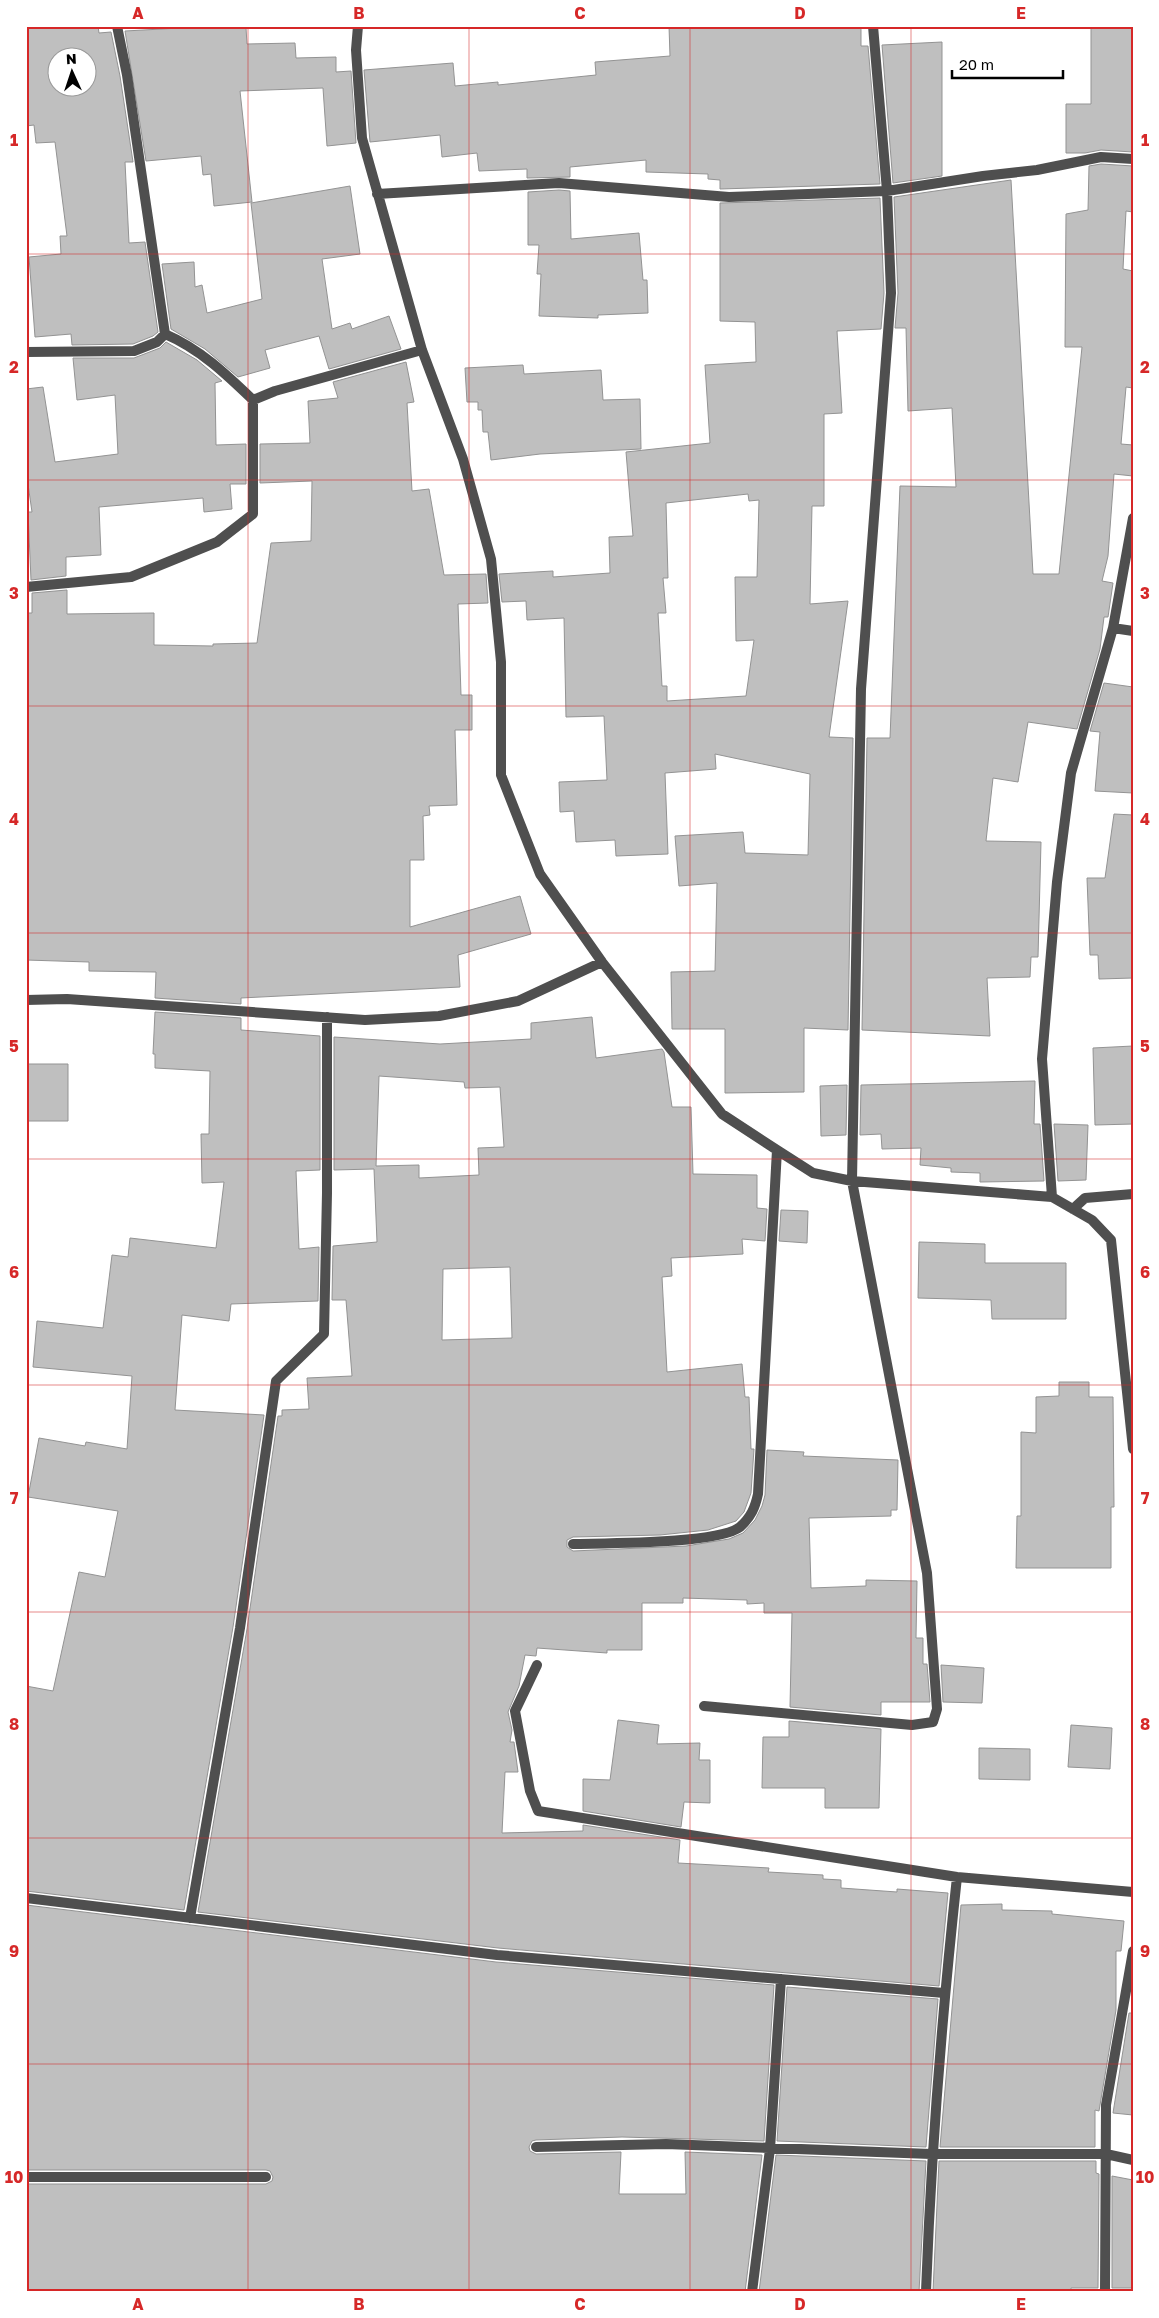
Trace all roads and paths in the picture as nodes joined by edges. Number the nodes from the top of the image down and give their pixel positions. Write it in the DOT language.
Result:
graph roads {
  1 [pos="117,26"];
  2 [pos="358,26"];
  3 [pos="873,26"];
  4 [pos="1133,159"];
  5 [pos="887,191"];
  6 [pos="377,194"];
  7 [pos="165,334"];
  8 [pos="422,350"];
  9 [pos="26,352"];
  10 [pos="253,400"];
  11 [pos="1133,518"];
  12 [pos="26,587"];
  13 [pos="1113,628"];
  14 [pos="1133,631"];
  15 [pos="602,962"];
  16 [pos="26,1000"];
  17 [pos="327,1017"];
  18 [pos="777,1150"];
  19 [pos="852,1181"];
  20 [pos="1133,1194"];
  21 [pos="1052,1197"];
  22 [pos="1073,1210"];
  23 [pos="1129,1380"];
  24 [pos="1133,1449"];
  25 [pos="573,1544"];
  26 [pos="536,1665"];
  27 [pos="704,1706"];
  28 [pos="957,1877"];
  29 [pos="1133,1892"];
  30 [pos="26,1898"];
  31 [pos="190,1918"];
  32 [pos="1133,1951"];
  33 [pos="782,1979"];
  34 [pos="944,1993"];
  35 [pos="536,2147"];
  36 [pos="770,2149"];
  37 [pos="931,2154"];
  38 [pos="1106,2154"];
  39 [pos="1133,2160"];
  40 [pos="26,2177"];
  41 [pos="266,2177"];
  42 [pos="752,2292"];
  43 [pos="926,2292"];
  44 [pos="1105,2292"];
  1 -- 7 [label="street"];
  2 -- 6 [label="street"];
  3 -- 5 [label="street"];
  4 -- 5 [label="street"];
  5 -- 6 [label="street"];
  5 -- 19 [label="street"];
  6 -- 8 [label="street"];
  7 -- 9 [label="street"];
  7 -- 10 [label="street"];
  8 -- 10 [label="street"];
  8 -- 15 [label="street"];
  10 -- 12 [label="street"];
  11 -- 13 [label="street"];
  13 -- 14 [label="street"];
  13 -- 21 [label="street"];
  15 -- 17 [label="street"];
  15 -- 18 [label="street"];
  16 -- 17 [label="street"];
  17 -- 31 [label="street"];
  18 -- 19 [label="street"];
  18 -- 25 [label="street"];
  19 -- 21 [label="street"];
  19 -- 27 [label="street"];
  20 -- 22 [label="street"];
  21 -- 22 [label="street"];
  22 -- 23 [label="street"];
  23 -- 24 [label="street"];
  26 -- 28 [label="street"];
  28 -- 29 [label="street"];
  28 -- 34 [label="street"];
  30 -- 31 [label="street"];
  31 -- 33 [label="street"];
  32 -- 38 [label="street"];
  33 -- 34 [label="street"];
  33 -- 36 [label="street"];
  34 -- 37 [label="street"];
  35 -- 36 [label="street"];
  36 -- 37 [label="street"];
  36 -- 42 [label="street"];
  37 -- 38 [label="street"];
  37 -- 43 [label="street"];
  38 -- 39 [label="street"];
  38 -- 44 [label="street"];
  40 -- 41 [label="street"];
}
